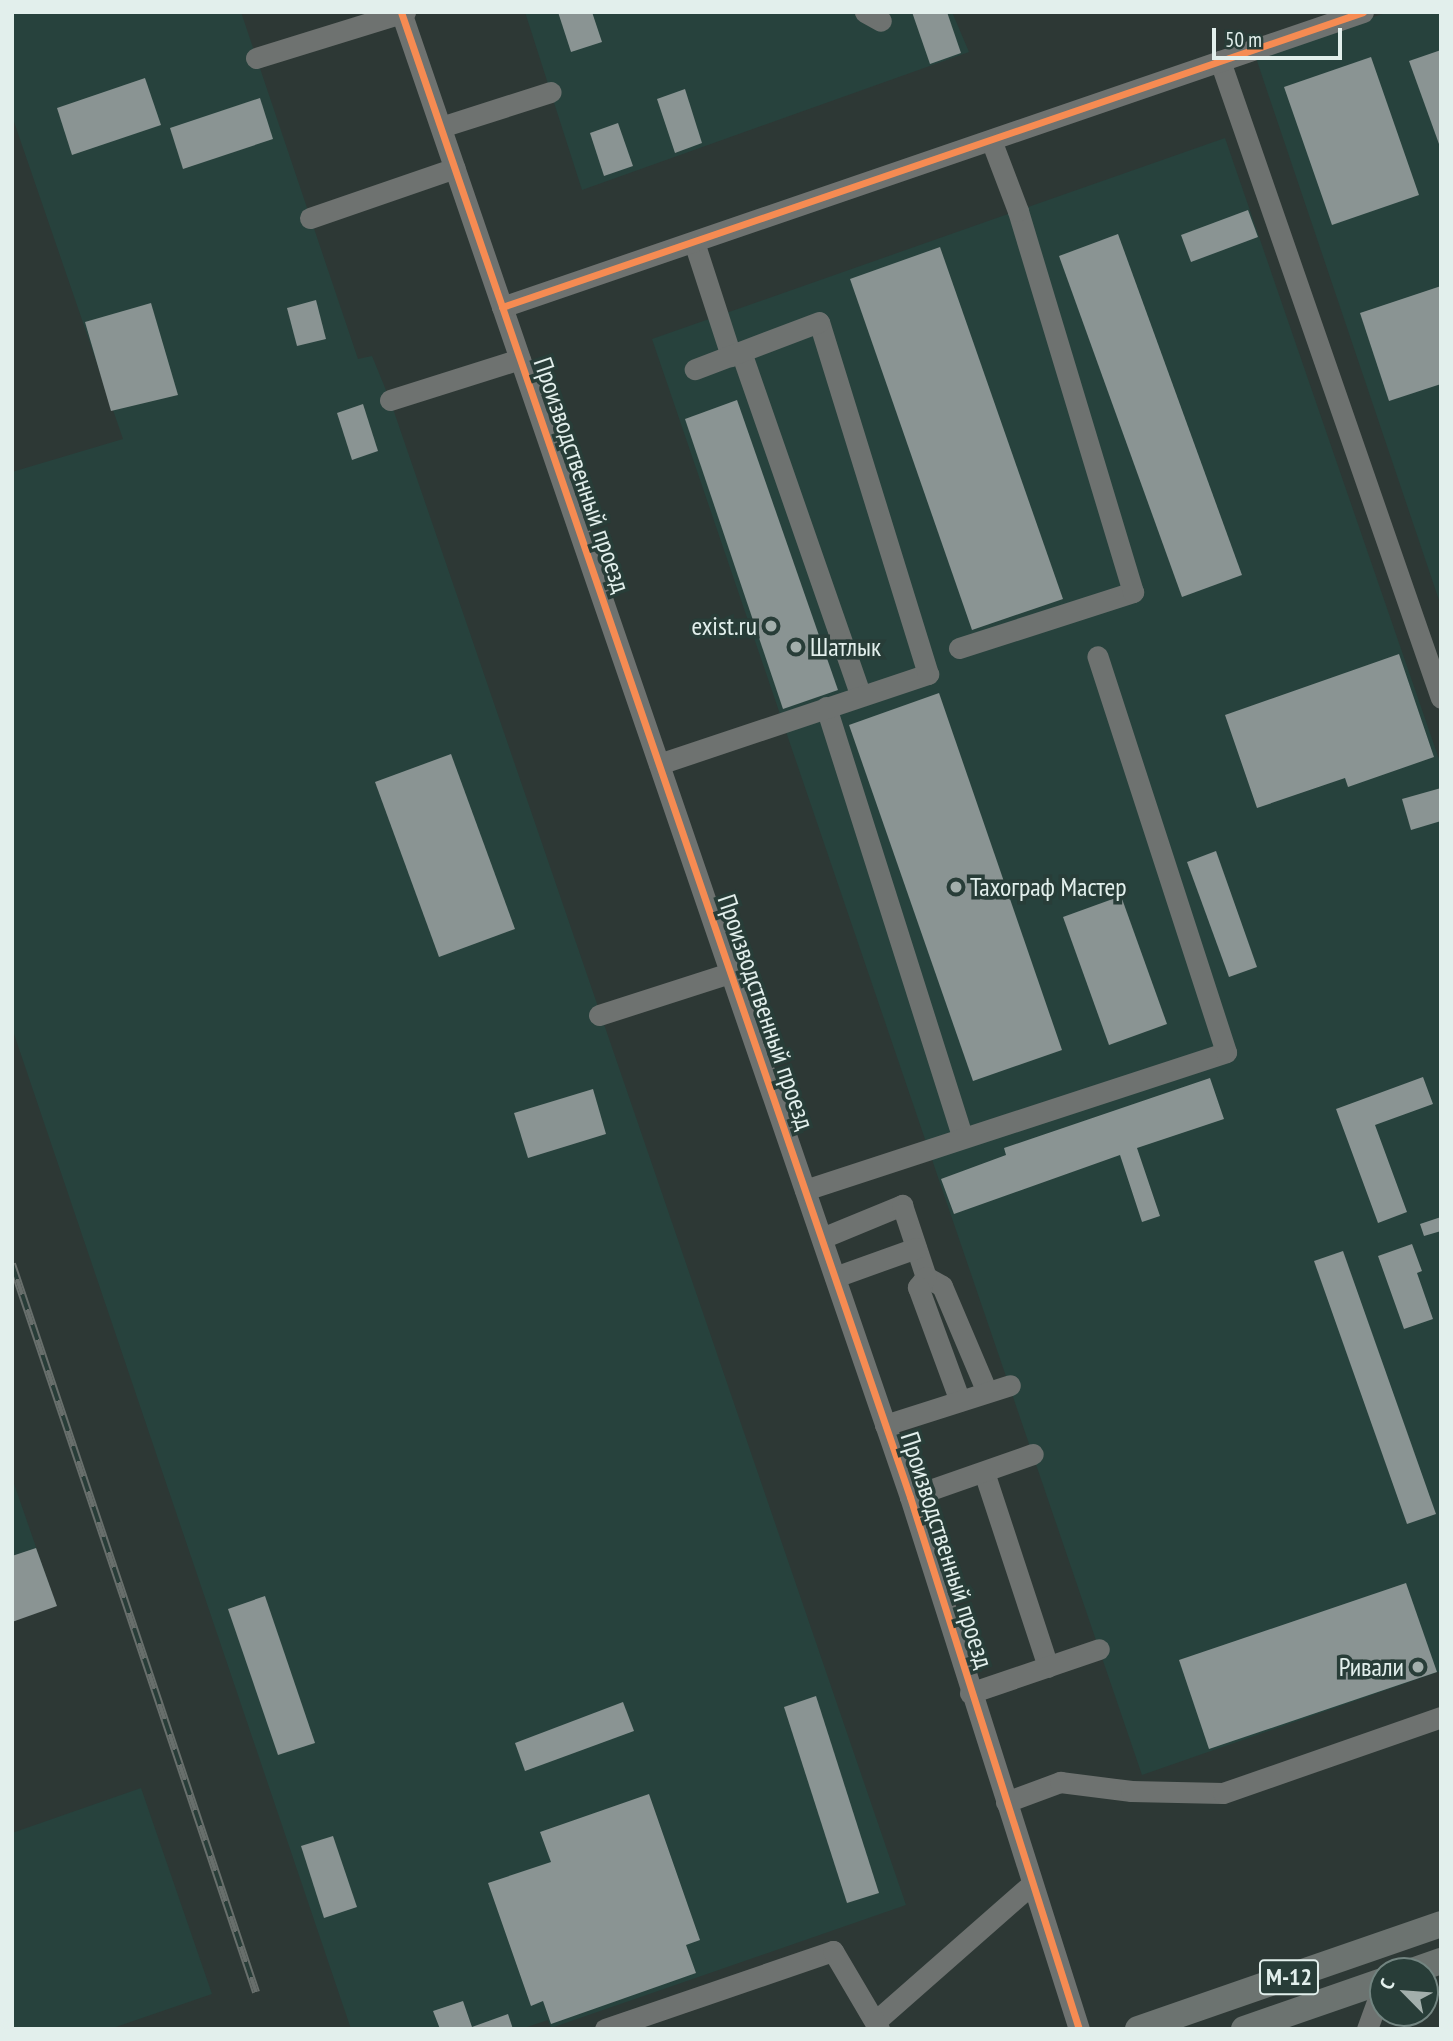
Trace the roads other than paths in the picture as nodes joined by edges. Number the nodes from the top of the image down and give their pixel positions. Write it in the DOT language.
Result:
graph roads {
  1 [pos="1363,12"];
  2 [pos="403,13"];
  3 [pos="257,58"];
  4 [pos="1220,61"];
  5 [pos="551,92"];
  6 [pos="441,127"];
  7 [pos="991,140"];
  8 [pos="455,168"];
  9 [pos="310,218"];
  10 [pos="694,242"];
  11 [pos="502,307"];
  12 [pos="736,354"];
  13 [pos="520,359"];
  14 [pos="695,369"];
  15 [pos="390,400"];
  16 [pos="959,648"];
  17 [pos="1097,656"];
  18 [pos="859,691"];
  19 [pos="1441,698"];
  20 [pos="826,707"];
  21 [pos="659,764"];
  22 [pos="730,973"];
  23 [pos="599,1015"];
  24 [pos="962,1137"];
  25 [pos="805,1189"];
  26 [pos="822,1238"];
  27 [pos="916,1248"];
  28 [pos="835,1277"];
  29 [pos="926,1277"];
  30 [pos="1010,1385"];
  31 [pos="987,1392"];
  32 [pos="960,1401"];
  33 [pos="885,1425"];
  34 [pos="1033,1454"];
  35 [pos="984,1472"];
  36 [pos="910,1497"];
  37 [pos="1099,1649"];
  38 [pos="1048,1667"];
  39 [pos="970,1693"];
  40 [pos="1441,1717"];
  41 [pos="1006,1801"];
  42 [pos="1032,1884"];
  43 [pos="1441,1924"];
  44 [pos="1369,1988"];
  45 [pos="878,2024"];
  46 [pos="605,2029"];
  47 [pos="1079,2029"];
  48 [pos="1138,2029"];
  49 [pos="1244,2029"];
  1 -- 4 [label="street"];
  2 -- 3 [label="street"];
  2 -- 6 [label="street, Производственный проезд"];
  4 -- 7 [label="street"];
  4 -- 19 [label="street"];
  5 -- 6 [label="street"];
  6 -- 8 [label="street, Производственный проезд"];
  7 -- 10 [label="street"];
  7 -- 16 [label="street"];
  8 -- 9 [label="street"];
  8 -- 11 [label="street, Производственный проезд"];
  10 -- 11 [label="street"];
  10 -- 12 [label="street"];
  11 -- 13 [label="street, Производственный проезд"];
  12 -- 14 [label="street"];
  12 -- 18 [label="street"];
  12 -- 20 [label="street"];
  13 -- 15 [label="street"];
  13 -- 21 [label="street, Производственный проезд"];
  17 -- 24 [label="street"];
  20 -- 21 [label="street"];
  20 -- 24 [label="street"];
  21 -- 22 [label="street, Производственный проезд"];
  22 -- 23 [label="street"];
  22 -- 25 [label="street, Производственный проезд"];
  24 -- 25 [label="street"];
  25 -- 26 [label="street, Производственный проезд"];
  26 -- 27 [label="street"];
  26 -- 28 [label="street, Производственный проезд"];
  27 -- 28 [label="street"];
  27 -- 29 [label="street"];
  28 -- 33 [label="street, Производственный проезд"];
  29 -- 31 [label="street"];
  29 -- 32 [label="street"];
  30 -- 31 [label="street"];
  31 -- 32 [label="street"];
  32 -- 33 [label="street"];
  33 -- 36 [label="street, Производственный проезд"];
  34 -- 35 [label="street"];
  35 -- 36 [label="street"];
  35 -- 38 [label="street"];
  36 -- 39 [label="street, Производственный проезд"];
  37 -- 38 [label="street"];
  38 -- 39 [label="street"];
  39 -- 41 [label="street, Производственный проезд"];
  40 -- 41 [label="street"];
  41 -- 42 [label="street, Производственный проезд"];
  42 -- 45 [label="street"];
  42 -- 47 [label="street, Производственный проезд"];
  43 -- 48 [label="main road, М-12"];
  44 -- 49 [label="main road, М-12"];
  45 -- 46 [label="street"];
}
